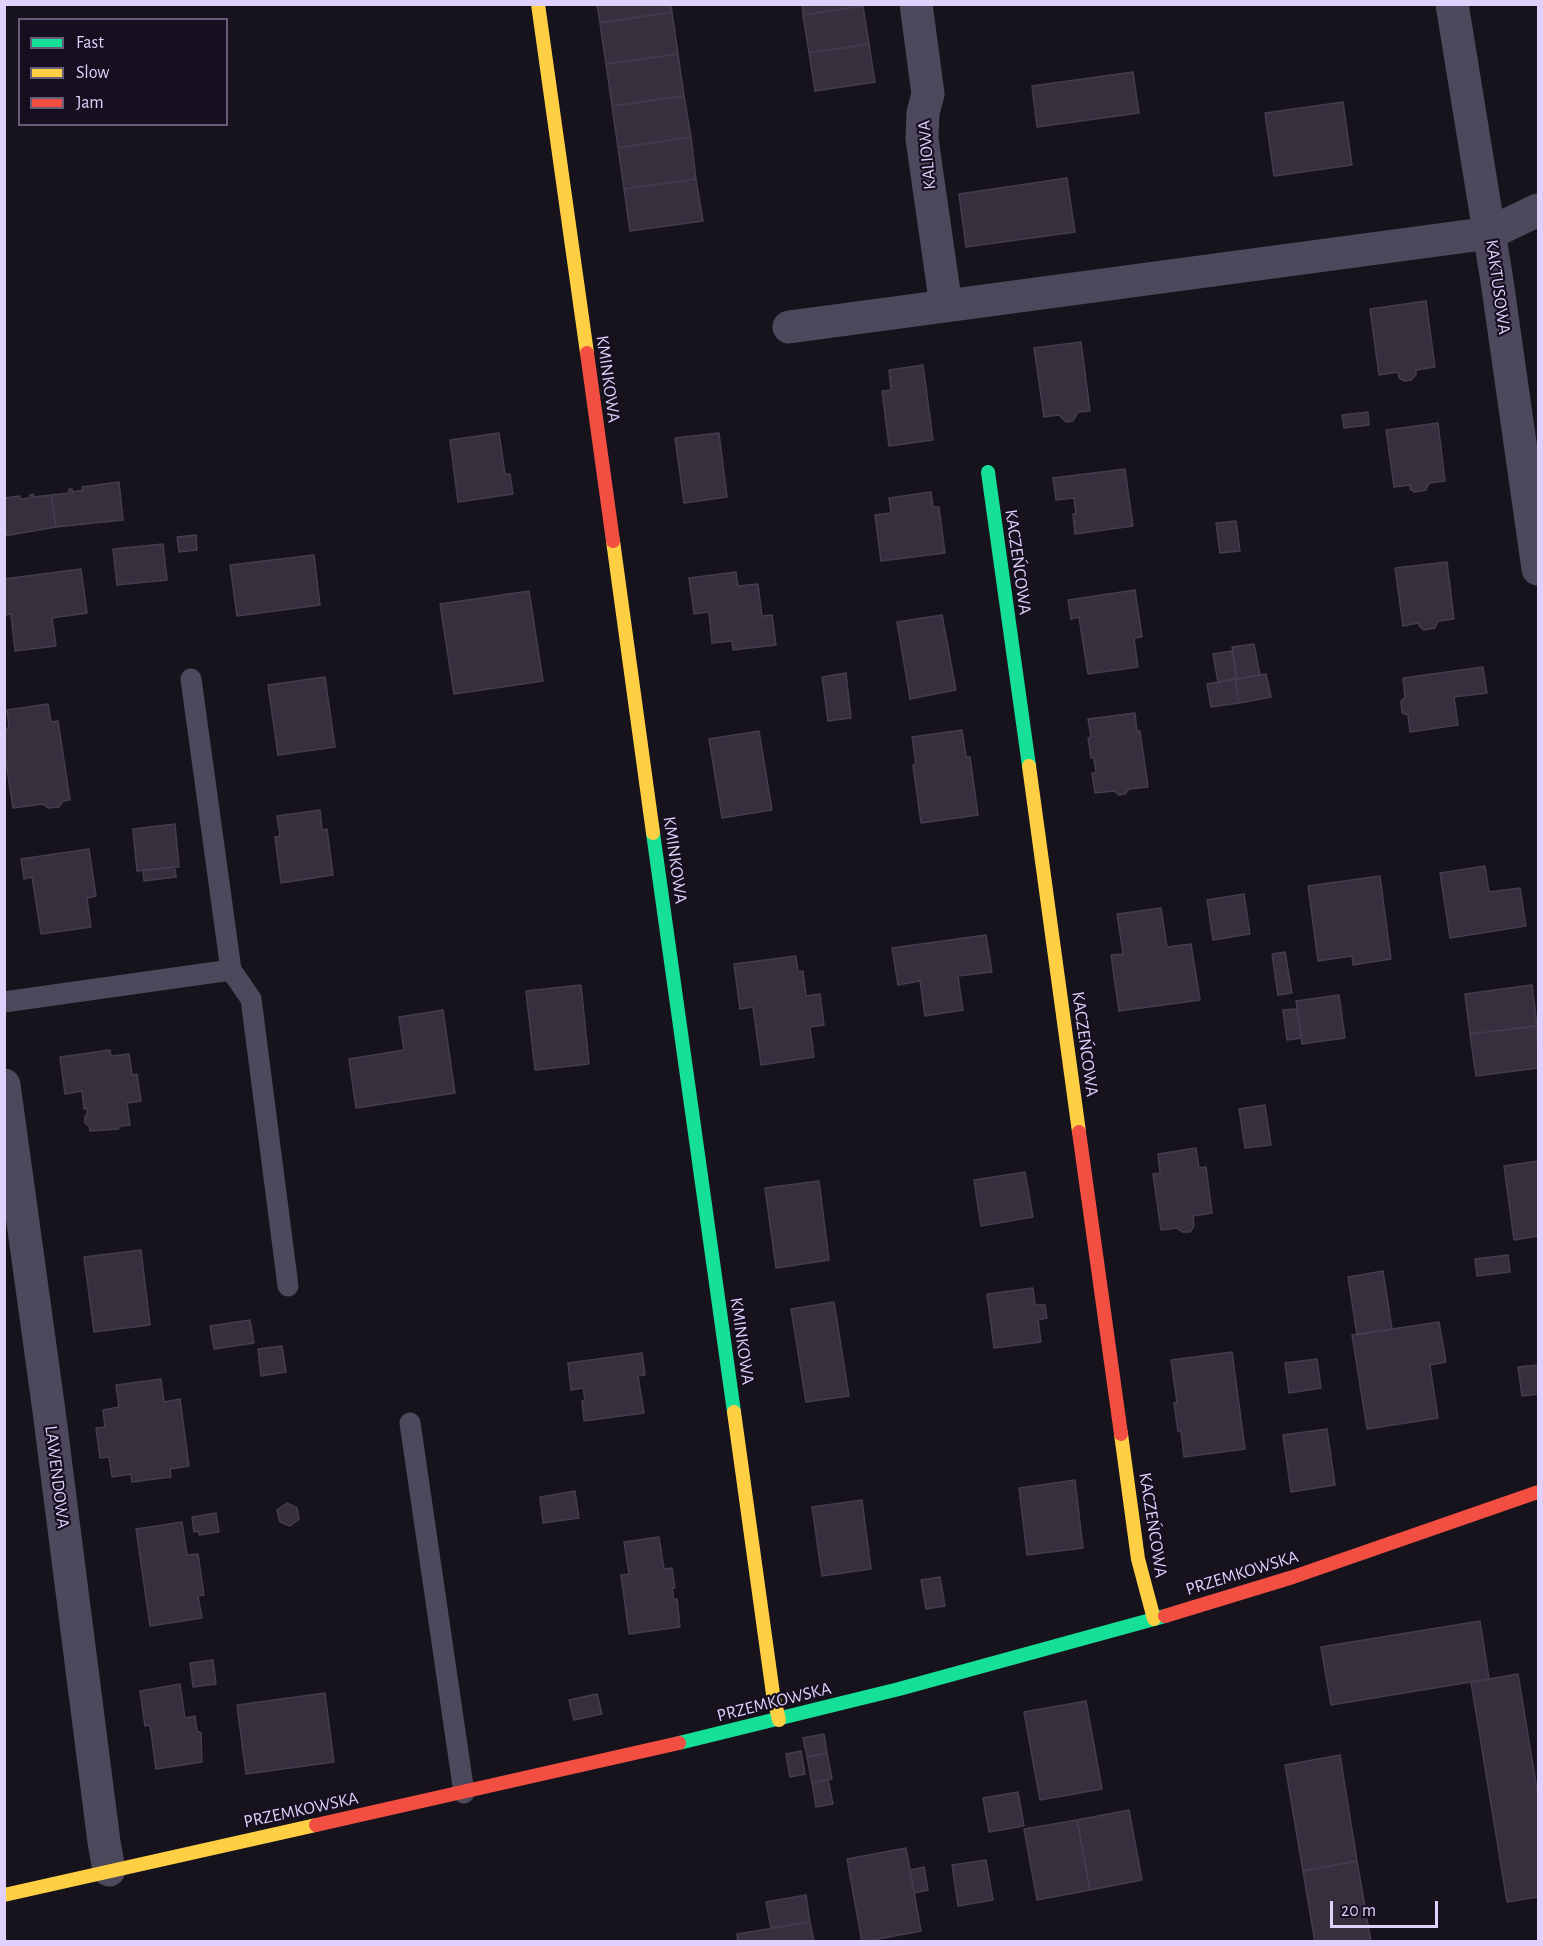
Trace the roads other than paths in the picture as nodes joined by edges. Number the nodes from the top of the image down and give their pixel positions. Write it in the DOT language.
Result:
graph roads {
  1 [pos="538,4"];
  2 [pos="916,4"];
  3 [pos="1452,4"];
  4 [pos="1539,210"];
  5 [pos="1490,233"];
  6 [pos="946,306"];
  7 [pos="789,327"];
  8 [pos="987,472"];
  9 [pos="1539,569"];
  10 [pos="191,679"];
  11 [pos="231,970"];
  12 [pos="4,1002"];
  13 [pos="4,1085"];
  14 [pos="288,1286"];
  15 [pos="410,1423"];
  16 [pos="1539,1492"];
  17 [pos="1154,1619"];
  18 [pos="779,1720"];
  19 [pos="464,1793"];
  20 [pos="109,1870"];
  21 [pos="4,1895"];
  1 -- 18 [label="street, KMINKOWA"];
  2 -- 6 [label="street, KALIOWA"];
  3 -- 5 [label="street, KAKTUSOWA"];
  4 -- 5 [label="street"];
  5 -- 6 [label="street"];
  5 -- 9 [label="street, KAKTUSOWA"];
  6 -- 7 [label="street"];
  8 -- 17 [label="street, KACZEŃCOWA"];
  10 -- 11 [label="lane"];
  11 -- 12 [label="lane"];
  11 -- 14 [label="lane"];
  13 -- 20 [label="street, LAWENDOWA"];
  15 -- 19 [label="lane"];
  16 -- 17 [label="street, PRZEMKOWSKA"];
  17 -- 18 [label="street, PRZEMKOWSKA"];
  18 -- 19 [label="street, PRZEMKOWSKA"];
  19 -- 20 [label="street, PRZEMKOWSKA"];
  20 -- 21 [label="street, PRZEMKOWSKA"];
}
